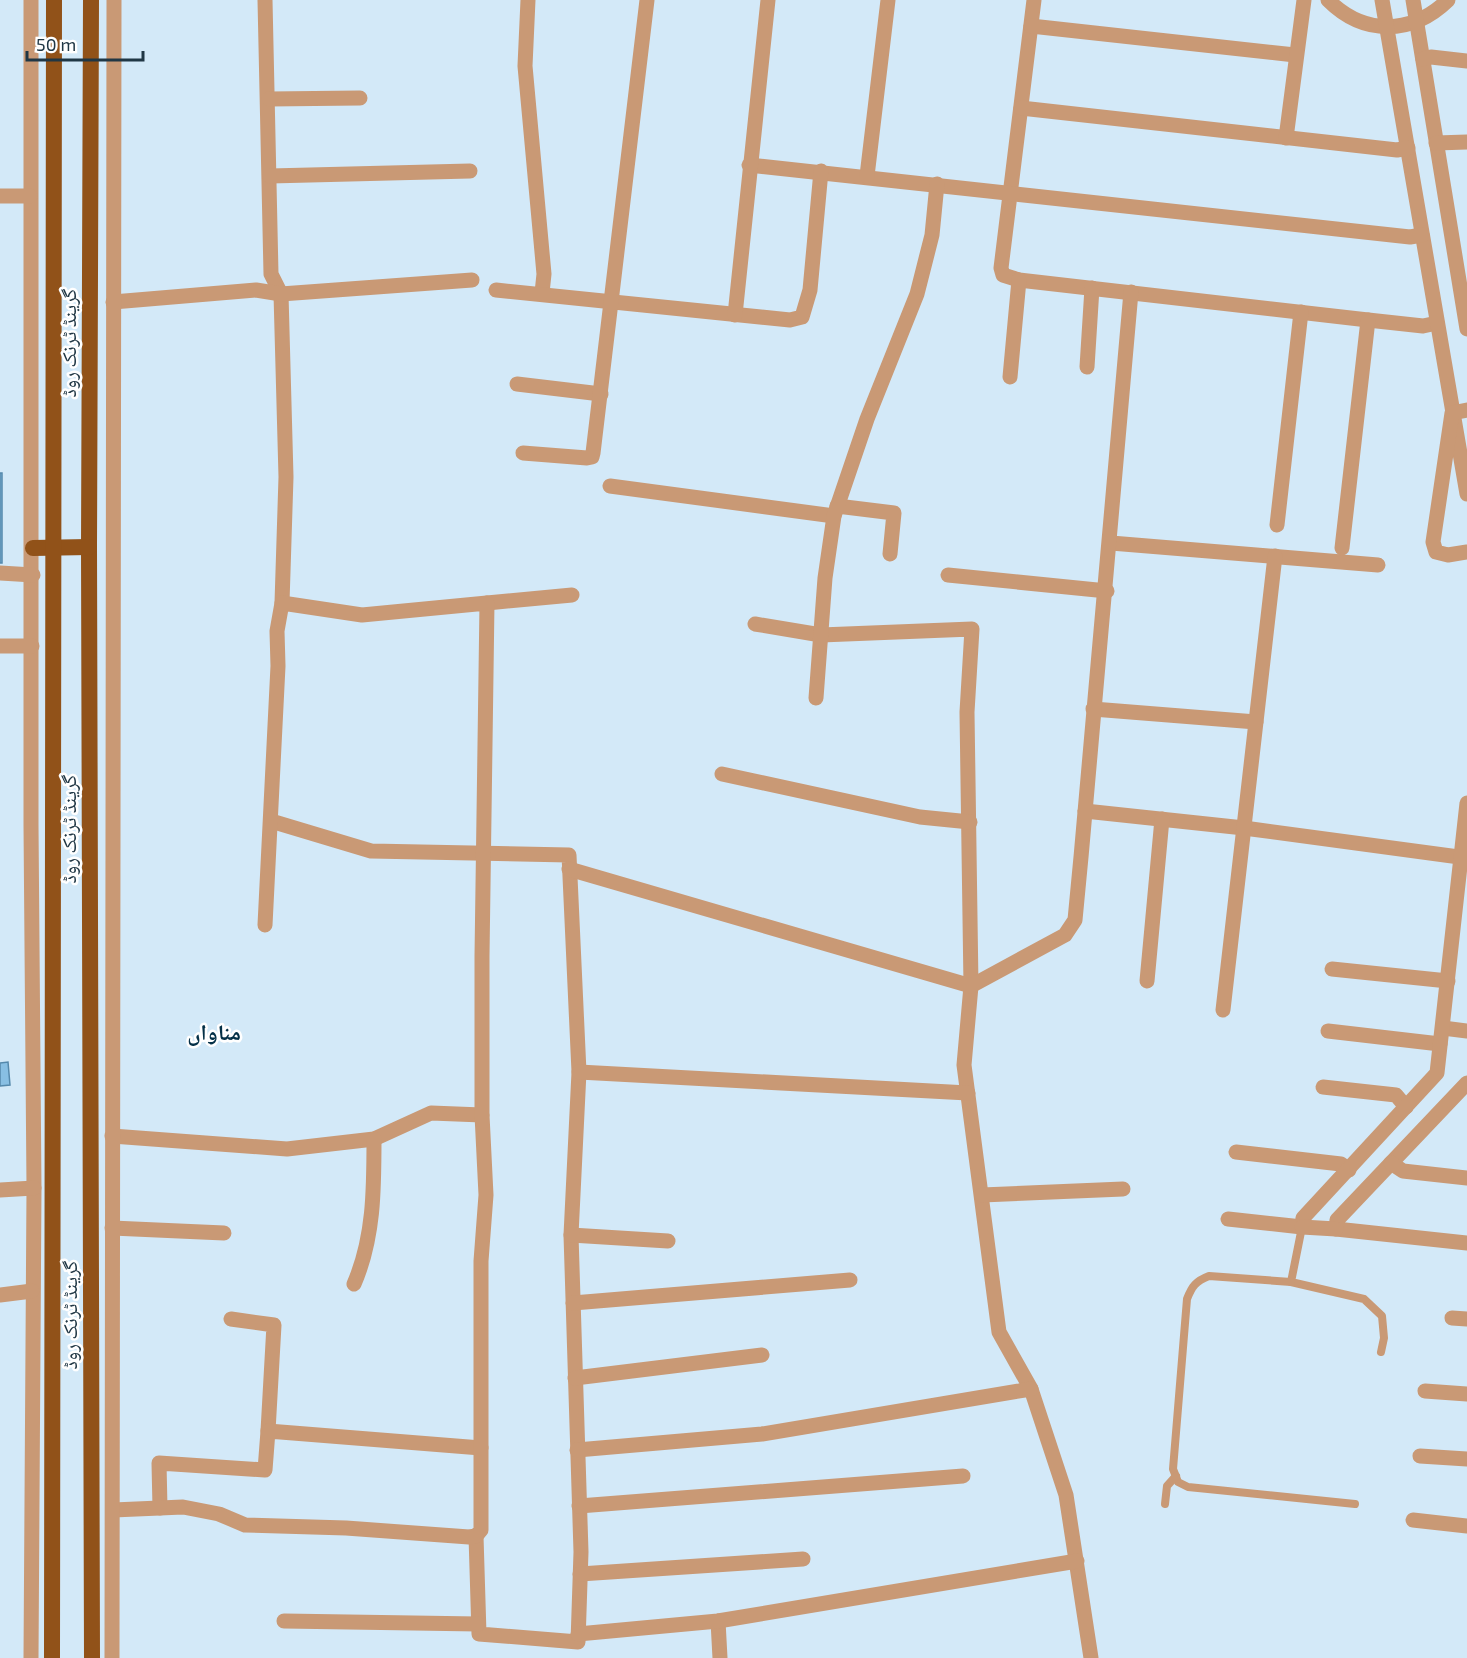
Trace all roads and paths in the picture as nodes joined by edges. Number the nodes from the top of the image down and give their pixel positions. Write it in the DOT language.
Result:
graph roads {
  1 [pos="31,0"];
  2 [pos="54,0"];
  3 [pos="91,0"];
  4 [pos="114,0"];
  5 [pos="265,0"];
  6 [pos="528,0"];
  7 [pos="647,0"];
  8 [pos="768,0"];
  9 [pos="888,0"];
  10 [pos="1034,0"];
  11 [pos="1304,0"];
  12 [pos="1328,0"];
  13 [pos="1382,0"];
  14 [pos="1413,0"];
  15 [pos="1449,0"];
  16 [pos="1417,23"];
  17 [pos="1030,26"];
  18 [pos="1386,28"];
  19 [pos="1295,55"];
  20 [pos="1423,58"];
  21 [pos="1467,61"];
  22 [pos="360,98"];
  23 [pos="269,99"];
  24 [pos="1021,108"];
  25 [pos="1286,138"];
  26 [pos="1436,142"];
  27 [pos="1467,142"];
  28 [pos="1408,148"];
  29 [pos="749,165"];
  30 [pos="470,171"];
  31 [pos="821,171"];
  32 [pos="270,176"];
  33 [pos="867,176"];
  34 [pos="937,184"];
  35 [pos="1011,193"];
  36 [pos="0,196"];
  37 [pos="30,196"];
  38 [pos="1422,235"];
  39 [pos="472,280"];
  40 [pos="1019,280"];
  41 [pos="1092,288"];
  42 [pos="496,290"];
  43 [pos="1131,292"];
  44 [pos="542,293"];
  45 [pos="281,294"];
  46 [pos="113,302"];
  47 [pos="613,302"];
  48 [pos="1301,312"];
  49 [pos="735,315"];
  50 [pos="1368,320"];
  51 [pos="1437,323"];
  52 [pos="1467,329"];
  53 [pos="1087,366"];
  54 [pos="1010,377"];
  55 [pos="517,384"];
  56 [pos="601,394"];
  57 [pos="1460,411"];
  58 [pos="523,453"];
  59 [pos="610,486"];
  60 [pos="1467,494"];
  61 [pos="836,511"];
  62 [pos="1277,525"];
  63 [pos="1111,543"];
  64 [pos="89,547"];
  65 [pos="33,548"];
  66 [pos="56,548"];
  67 [pos="1342,548"];
  68 [pos="1467,552"];
  69 [pos="890,554"];
  70 [pos="1275,555"];
  71 [pos="1378,565"];
  72 [pos="0,573"];
  73 [pos="113,573"];
  74 [pos="33,574"];
  75 [pos="89,574"];
  76 [pos="948,575"];
  77 [pos="1107,591"];
  78 [pos="572,595"];
  79 [pos="282,603"];
  80 [pos="487,603"];
  81 [pos="755,624"];
  82 [pos="821,635"];
  83 [pos="0,646"];
  84 [pos="32,646"];
  85 [pos="816,698"];
  86 [pos="1093,709"];
  87 [pos="1256,722"];
  88 [pos="722,774"];
  89 [pos="1467,803"];
  90 [pos="1085,811"];
  91 [pos="1162,819"];
  92 [pos="271,820"];
  93 [pos="970,822"];
  94 [pos="1244,828"];
  95 [pos="484,853"];
  96 [pos="1463,857"];
  97 [pos="569,869"];
  98 [pos="265,925"];
  99 [pos="1332,969"];
  100 [pos="1147,981"];
  101 [pos="1448,981"];
  102 [pos="971,986"];
  103 [pos="1223,1010"];
  104 [pos="1467,1031"];
  105 [pos="1328,1032"];
  106 [pos="1442,1036"];
  107 [pos="579,1072"];
  108 [pos="112,1079"];
  109 [pos="90,1080"];
  110 [pos="1323,1087"];
  111 [pos="1464,1092"];
  112 [pos="968,1093"];
  113 [pos="1406,1107"];
  114 [pos="482,1115"];
  115 [pos="112,1136"];
  116 [pos="374,1138"];
  117 [pos="1236,1152"];
  118 [pos="1392,1163"];
  119 [pos="1349,1170"];
  120 [pos="1467,1178"];
  121 [pos="34,1188"];
  122 [pos="1123,1189"];
  123 [pos="0,1190"];
  124 [pos="982,1195"];
  125 [pos="91,1205"];
  126 [pos="112,1205"];
  127 [pos="1228,1219"];
  128 [pos="1302,1227"];
  129 [pos="112,1228"];
  130 [pos="1336,1229"];
  131 [pos="224,1233"];
  132 [pos="571,1235"];
  133 [pos="668,1240"];
  134 [pos="1467,1243"];
  135 [pos="850,1280"];
  136 [pos="1291,1282"];
  137 [pos="354,1284"];
  138 [pos="32,1291"];
  139 [pos="0,1295"];
  140 [pos="573,1303"];
  141 [pos="231,1319"];
  142 [pos="1381,1352"];
  143 [pos="762,1355"];
  144 [pos="575,1378"];
  145 [pos="1031,1389"];
  146 [pos="1425,1391"];
  147 [pos="1467,1394"];
  148 [pos="268,1431"];
  149 [pos="481,1448"];
  150 [pos="577,1450"];
  151 [pos="1420,1456"];
  152 [pos="1467,1459"];
  153 [pos="963,1476"];
  154 [pos="1176,1476"];
  155 [pos="1165,1504"];
  156 [pos="1355,1504"];
  157 [pos="579,1506"];
  158 [pos="160,1508"];
  159 [pos="113,1510"];
  160 [pos="1413,1520"];
  161 [pos="1467,1526"];
  162 [pos="476,1536"];
  163 [pos="803,1558"];
  164 [pos="1077,1561"];
  165 [pos="580,1574"];
  166 [pos="284,1621"];
  167 [pos="718,1622"];
  168 [pos="478,1624"];
  169 [pos="578,1634"];
  170 [pos="31,1658"];
  171 [pos="52,1658"];
  172 [pos="92,1658"];
  173 [pos="112,1658"];
  174 [pos="720,1658"];
  175 [pos="1091,1658"];
  1 -- 37 [label="street"];
  2 -- 66 [label="highway, گرینڈ ٹرنک روڈ"];
  3 -- 64 [label="highway, گرینڈ ٹرنک روڈ"];
  4 -- 46 [label="street"];
  5 -- 23 [label="street"];
  6 -- 44 [label="street"];
  7 -- 47 [label="street"];
  8 -- 29 [label="street"];
  9 -- 33 [label="street"];
  10 -- 17 [label="street"];
  11 -- 19 [label="street"];
  12 -- 18 [label="street"];
  13 -- 18 [label="street"];
  14 -- 16 [label="street"];
  15 -- 16 [label="street"];
  16 -- 18 [label="street"];
  16 -- 20 [label="street"];
  17 -- 19 [label="street"];
  17 -- 24 [label="street"];
  18 -- 28 [label="street"];
  19 -- 25 [label="street"];
  20 -- 21 [label="street"];
  20 -- 26 [label="street"];
  22 -- 23 [label="street"];
  23 -- 32 [label="street"];
  24 -- 25 [label="street"];
  24 -- 35 [label="street"];
  25 -- 28 [label="street"];
  26 -- 27 [label="street"];
  26 -- 52 [label="street"];
  28 -- 38 [label="street"];
  29 -- 31 [label="street"];
  29 -- 49 [label="street"];
  30 -- 32 [label="street"];
  31 -- 33 [label="street"];
  31 -- 49 [label="street"];
  32 -- 45 [label="street"];
  33 -- 34 [label="street"];
  34 -- 35 [label="street"];
  34 -- 61 [label="street"];
  35 -- 38 [label="street"];
  35 -- 40 [label="street"];
  36 -- 37 [label="street"];
  37 -- 65 [label="street"];
  38 -- 51 [label="street"];
  39 -- 45 [label="street"];
  40 -- 41 [label="street"];
  40 -- 54 [label="street"];
  41 -- 43 [label="street"];
  41 -- 53 [label="street"];
  42 -- 44 [label="street"];
  43 -- 48 [label="street"];
  43 -- 63 [label="street"];
  44 -- 47 [label="street"];
  45 -- 46 [label="street"];
  45 -- 79 [label="street"];
  46 -- 73 [label="street"];
  47 -- 49 [label="street"];
  47 -- 56 [label="street"];
  48 -- 50 [label="street"];
  48 -- 62 [label="street"];
  50 -- 51 [label="street"];
  50 -- 67 [label="street"];
  51 -- 57 [label="street"];
  55 -- 56 [label="street"];
  56 -- 58 [label="street"];
  57 -- 60 [label="street"];
  57 -- 68 [label="street"];
  59 -- 61 [label="street"];
  61 -- 69 [label="street"];
  61 -- 82 [label="street"];
  63 -- 70 [label="street"];
  63 -- 77 [label="street"];
  64 -- 66 [label="highway"];
  64 -- 75 [label="highway, گرینڈ ٹرنک روڈ"];
  65 -- 66 [label="highway"];
  65 -- 74 [label="street"];
  66 -- 171 [label="highway, گرینڈ ٹرنک روڈ"];
  70 -- 71 [label="street"];
  70 -- 87 [label="street"];
  72 -- 74 [label="street"];
  73 -- 75 [label="street"];
  73 -- 108 [label="street"];
  74 -- 84 [label="street"];
  75 -- 109 [label="highway, گرینڈ ٹرنک روڈ"];
  76 -- 77 [label="street"];
  77 -- 86 [label="street"];
  78 -- 80 [label="street"];
  79 -- 80 [label="street"];
  79 -- 92 [label="street"];
  80 -- 95 [label="street"];
  81 -- 82 [label="street"];
  82 -- 85 [label="street"];
  82 -- 93 [label="street"];
  83 -- 84 [label="street"];
  84 -- 121 [label="street"];
  86 -- 87 [label="street"];
  86 -- 90 [label="street"];
  87 -- 94 [label="street"];
  88 -- 93 [label="street"];
  89 -- 96 [label="street"];
  90 -- 91 [label="street"];
  90 -- 102 [label="street"];
  91 -- 94 [label="street"];
  91 -- 100 [label="street"];
  92 -- 95 [label="street"];
  92 -- 98 [label="street"];
  93 -- 102 [label="street"];
  94 -- 96 [label="street"];
  94 -- 103 [label="street"];
  95 -- 97 [label="street"];
  95 -- 114 [label="street"];
  96 -- 101 [label="street"];
  97 -- 102 [label="street"];
  97 -- 107 [label="street"];
  99 -- 101 [label="street"];
  101 -- 106 [label="street"];
  102 -- 112 [label="street"];
  104 -- 106 [label="street"];
  105 -- 106 [label="street"];
  106 -- 113 [label="street"];
  107 -- 112 [label="street"];
  107 -- 132 [label="street"];
  108 -- 109 [label="street"];
  108 -- 115 [label="street"];
  109 -- 125 [label="highway, گرینڈ ٹرنک روڈ"];
  110 -- 113 [label="street"];
  111 -- 118 [label="street"];
  112 -- 124 [label="street"];
  113 -- 119 [label="street"];
  114 -- 116 [label="street"];
  114 -- 149 [label="street"];
  115 -- 116 [label="street"];
  115 -- 126 [label="street"];
  116 -- 137 [label="street"];
  117 -- 119 [label="street"];
  118 -- 120 [label="street"];
  118 -- 130 [label="street"];
  119 -- 128 [label="street"];
  121 -- 123 [label="street"];
  121 -- 138 [label="street"];
  122 -- 124 [label="street"];
  124 -- 145 [label="street"];
  125 -- 126 [label="street"];
  125 -- 172 [label="highway, گرینڈ ٹرنک روڈ"];
  126 -- 129 [label="street"];
  127 -- 128 [label="street"];
  128 -- 130 [label="street"];
  128 -- 136 [label="lane"];
  129 -- 131 [label="street"];
  129 -- 159 [label="street"];
  130 -- 134 [label="street"];
  132 -- 133 [label="street"];
  132 -- 140 [label="street"];
  135 -- 140 [label="street"];
  136 -- 142 [label="lane"];
  136 -- 154 [label="lane"];
  138 -- 139 [label="street"];
  138 -- 170 [label="street"];
  140 -- 144 [label="street"];
  141 -- 148 [label="street"];
  143 -- 144 [label="street"];
  144 -- 150 [label="street"];
  145 -- 150 [label="street"];
  145 -- 164 [label="street"];
  146 -- 147 [label="street"];
  148 -- 149 [label="street"];
  148 -- 158 [label="street"];
  149 -- 162 [label="street"];
  150 -- 157 [label="street"];
  151 -- 152 [label="street"];
  153 -- 157 [label="street"];
  154 -- 155 [label="lane"];
  154 -- 156 [label="lane"];
  157 -- 165 [label="street"];
  158 -- 159 [label="street"];
  158 -- 162 [label="street"];
  159 -- 173 [label="street"];
  160 -- 161 [label="street"];
  162 -- 168 [label="street"];
  163 -- 165 [label="street"];
  164 -- 167 [label="street"];
  164 -- 175 [label="street"];
  165 -- 169 [label="street"];
  166 -- 168 [label="street"];
  167 -- 169 [label="street"];
  167 -- 174 [label="street"];
  168 -- 169 [label="street"];
}
